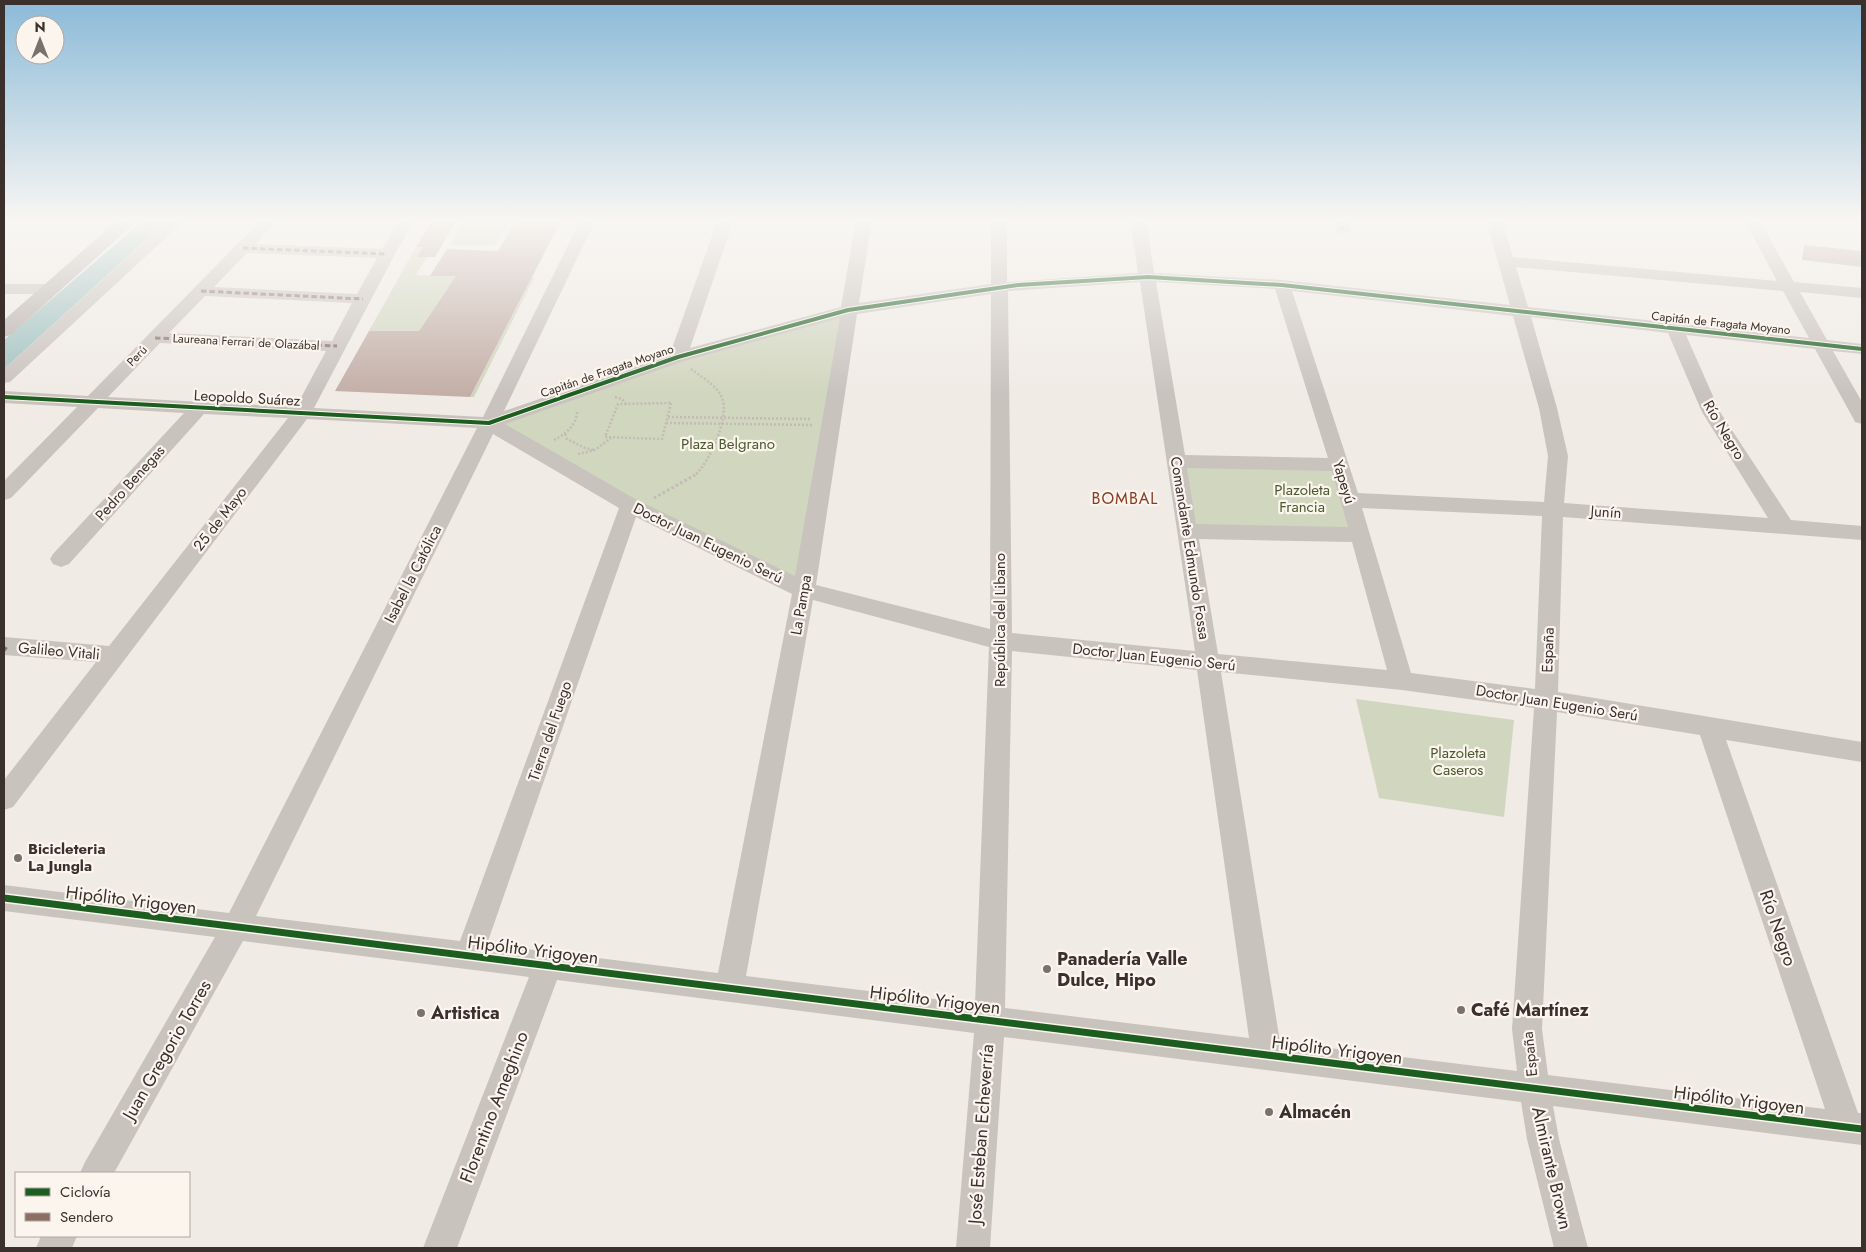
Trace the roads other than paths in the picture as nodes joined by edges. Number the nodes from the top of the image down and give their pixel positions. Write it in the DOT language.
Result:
graph roads {
  1 [pos="66,277"];
  2 [pos="115,277"];
  3 [pos="214,277"];
  4 [pos="375,277"];
  5 [pos="560,277"];
  6 [pos="709,277"];
  7 [pos="854,277"];
  8 [pos="999,277"];
  9 [pos="1139,277"];
  10 [pos="1148,277"];
  11 [pos="1156,277"];
  12 [pos="1510,277"];
  13 [pos="1693,277"];
  14 [pos="1785,277"];
  15 [pos="1282,284"];
  16 [pos="1790,286"];
  17 [pos="999,288"];
  18 [pos="4,289"];
  19 [pos="53,289"];
  20 [pos="201,291"];
  21 [pos="1862,293"];
  22 [pos="363,299"];
  23 [pos="848,310"];
  24 [pos="1519,311"];
  25 [pos="1675,328"];
  26 [pos="4,331"];
  27 [pos="155,338"];
  28 [pos="1822,344"];
  29 [pos="337,346"];
  30 [pos="1862,349"];
  31 [pos="684,362"];
  32 [pos="4,378"];
  33 [pos="4,397"];
  34 [pos="93,402"];
  35 [pos="199,408"];
  36 [pos="301,414"];
  37 [pos="1862,418"];
  38 [pos="489,423"];
  39 [pos="1176,462"];
  40 [pos="1340,465"];
  41 [pos="4,493"];
  42 [pos="1350,500"];
  43 [pos="639,503"];
  44 [pos="1554,509"];
  45 [pos="1784,526"];
  46 [pos="1187,530"];
  47 [pos="1862,532"];
  48 [pos="1360,535"];
  49 [pos="61,559"];
  50 [pos="804,590"];
  51 [pos="1001,642"];
  52 [pos="5,648"];
  53 [pos="115,655"];
  54 [pos="1208,663"];
  55 [pos="1402,681"];
  56 [pos="1546,700"];
  57 [pos="1710,728"];
  58 [pos="1862,752"];
  59 [pos="4,799"];
  60 [pos="4,898"];
  61 [pos="236,927"];
  62 [pos="469,956"];
  63 [pos="548,966"];
  64 [pos="729,988"];
  65 [pos="989,1021"];
  66 [pos="1267,1055"];
  67 [pos="1534,1088"];
  68 [pos="1855,1128"];
  69 [pos="97,1172"];
  70 [pos="59,1237"];
  71 [pos="53,1248"];
  72 [pos="440,1248"];
  73 [pos="972,1248"];
  74 [pos="1571,1248"];
  1 -- 19 [label="main road"];
  2 -- 32 [label="street"];
  3 -- 20 [label="street, Perú"];
  4 -- 22 [label="street, 25 de Mayo"];
  5 -- 38 [label="street, Isabel la Católica"];
  6 -- 31 [label="street"];
  7 -- 23 [label="street, La Pampa"];
  8 -- 17 [label="street, República del Libano"];
  9 -- 17 [label="street, Capitán de Fragata Moyano"];
  10 -- 39 [label="street, Comandante Edmundo Fossa"];
  11 -- 15 [label="street, Capitán de Fragata Moyano"];
  12 -- 24 [label="street, España"];
  13 -- 16 [label="street"];
  14 -- 16 [label="street"];
  15 -- 24 [label="street, Capitán de Fragata Moyano"];
  15 -- 40 [label="street, Yapeyú"];
  16 -- 21 [label="street"];
  16 -- 28 [label="street"];
  17 -- 23 [label="street, Capitán de Fragata Moyano"];
  17 -- 51 [label="street, República del Libano"];
  18 -- 19 [label="street"];
  19 -- 26 [label="main road"];
  20 -- 22 [label="street"];
  20 -- 27 [label="street, Perú"];
  22 -- 29 [label="street, 25 de Mayo"];
  23 -- 31 [label="street, Capitán de Fragata Moyano"];
  23 -- 50 [label="street, La Pampa"];
  24 -- 25 [label="street, Capitán de Fragata Moyano"];
  24 -- 44 [label="street, España"];
  25 -- 28 [label="street, Capitán de Fragata Moyano"];
  25 -- 45 [label="street, Río Negro"];
  27 -- 29 [label="street, Laureana Ferrari de Olazábal"];
  27 -- 34 [label="street, Perú"];
  28 -- 30 [label="street, Capitán de Fragata Moyano"];
  28 -- 37 [label="street"];
  29 -- 36 [label="street, 25 de Mayo"];
  31 -- 38 [label="street, Capitán de Fragata Moyano"];
  33 -- 34 [label="street, Leopoldo Suárez"];
  34 -- 35 [label="street, Leopoldo Suárez"];
  34 -- 41 [label="street, Perú"];
  35 -- 36 [label="street, Leopoldo Suárez"];
  35 -- 49 [label="street, Pedro Benegas"];
  36 -- 38 [label="street, Leopoldo Suárez"];
  36 -- 53 [label="street, 25 de Mayo"];
  38 -- 43 [label="street, Doctor Juan Eugenio Serú"];
  38 -- 61 [label="street, Isabel la Católica"];
  39 -- 40 [label="street"];
  39 -- 46 [label="street, Comandante Edmundo Fossa"];
  40 -- 42 [label="street, Yapeyú"];
  42 -- 44 [label="street, Junín"];
  42 -- 48 [label="street, Yapeyú"];
  43 -- 50 [label="street, Doctor Juan Eugenio Serú"];
  43 -- 62 [label="street, Tierra del Fuego"];
  44 -- 45 [label="street, Junín"];
  44 -- 56 [label="street, España"];
  45 -- 47 [label="street, Junín"];
  46 -- 48 [label="street"];
  46 -- 54 [label="street, Comandante Edmundo Fossa"];
  48 -- 55 [label="street, Yapeyú"];
  50 -- 51 [label="street, Doctor Juan Eugenio Serú"];
  50 -- 64 [label="street, La Pampa"];
  51 -- 54 [label="street, Doctor Juan Eugenio Serú"];
  51 -- 65 [label="street, República del Libano"];
  52 -- 53 [label="street, Galileo Vitali"];
  53 -- 59 [label="street, 25 de Mayo"];
  54 -- 55 [label="street, Doctor Juan Eugenio Serú"];
  54 -- 66 [label="street, Comandante Edmundo Fossa"];
  55 -- 56 [label="street, Doctor Juan Eugenio Serú"];
  56 -- 57 [label="street, Doctor Juan Eugenio Serú"];
  56 -- 67 [label="street, España"];
  57 -- 58 [label="street, Doctor Juan Eugenio Serú"];
  57 -- 68 [label="street, Río Negro"];
  60 -- 61 [label="street, Hipólito Yrigoyen"];
  61 -- 62 [label="street, Hipólito Yrigoyen"];
  61 -- 69 [label="street, Juan Gregorio Torres"];
  62 -- 63 [label="street, Hipólito Yrigoyen"];
  63 -- 64 [label="street, Hipólito Yrigoyen"];
  63 -- 72 [label="street, Florentino Ameghino"];
  64 -- 65 [label="street, Hipólito Yrigoyen"];
  65 -- 66 [label="street, Hipólito Yrigoyen"];
  65 -- 73 [label="street, José Esteban Echeverría"];
  66 -- 67 [label="street, Hipólito Yrigoyen"];
  67 -- 68 [label="street, Hipólito Yrigoyen"];
  67 -- 74 [label="street, Almirante Brown"];
  70 -- 71 [label="street"];
}
